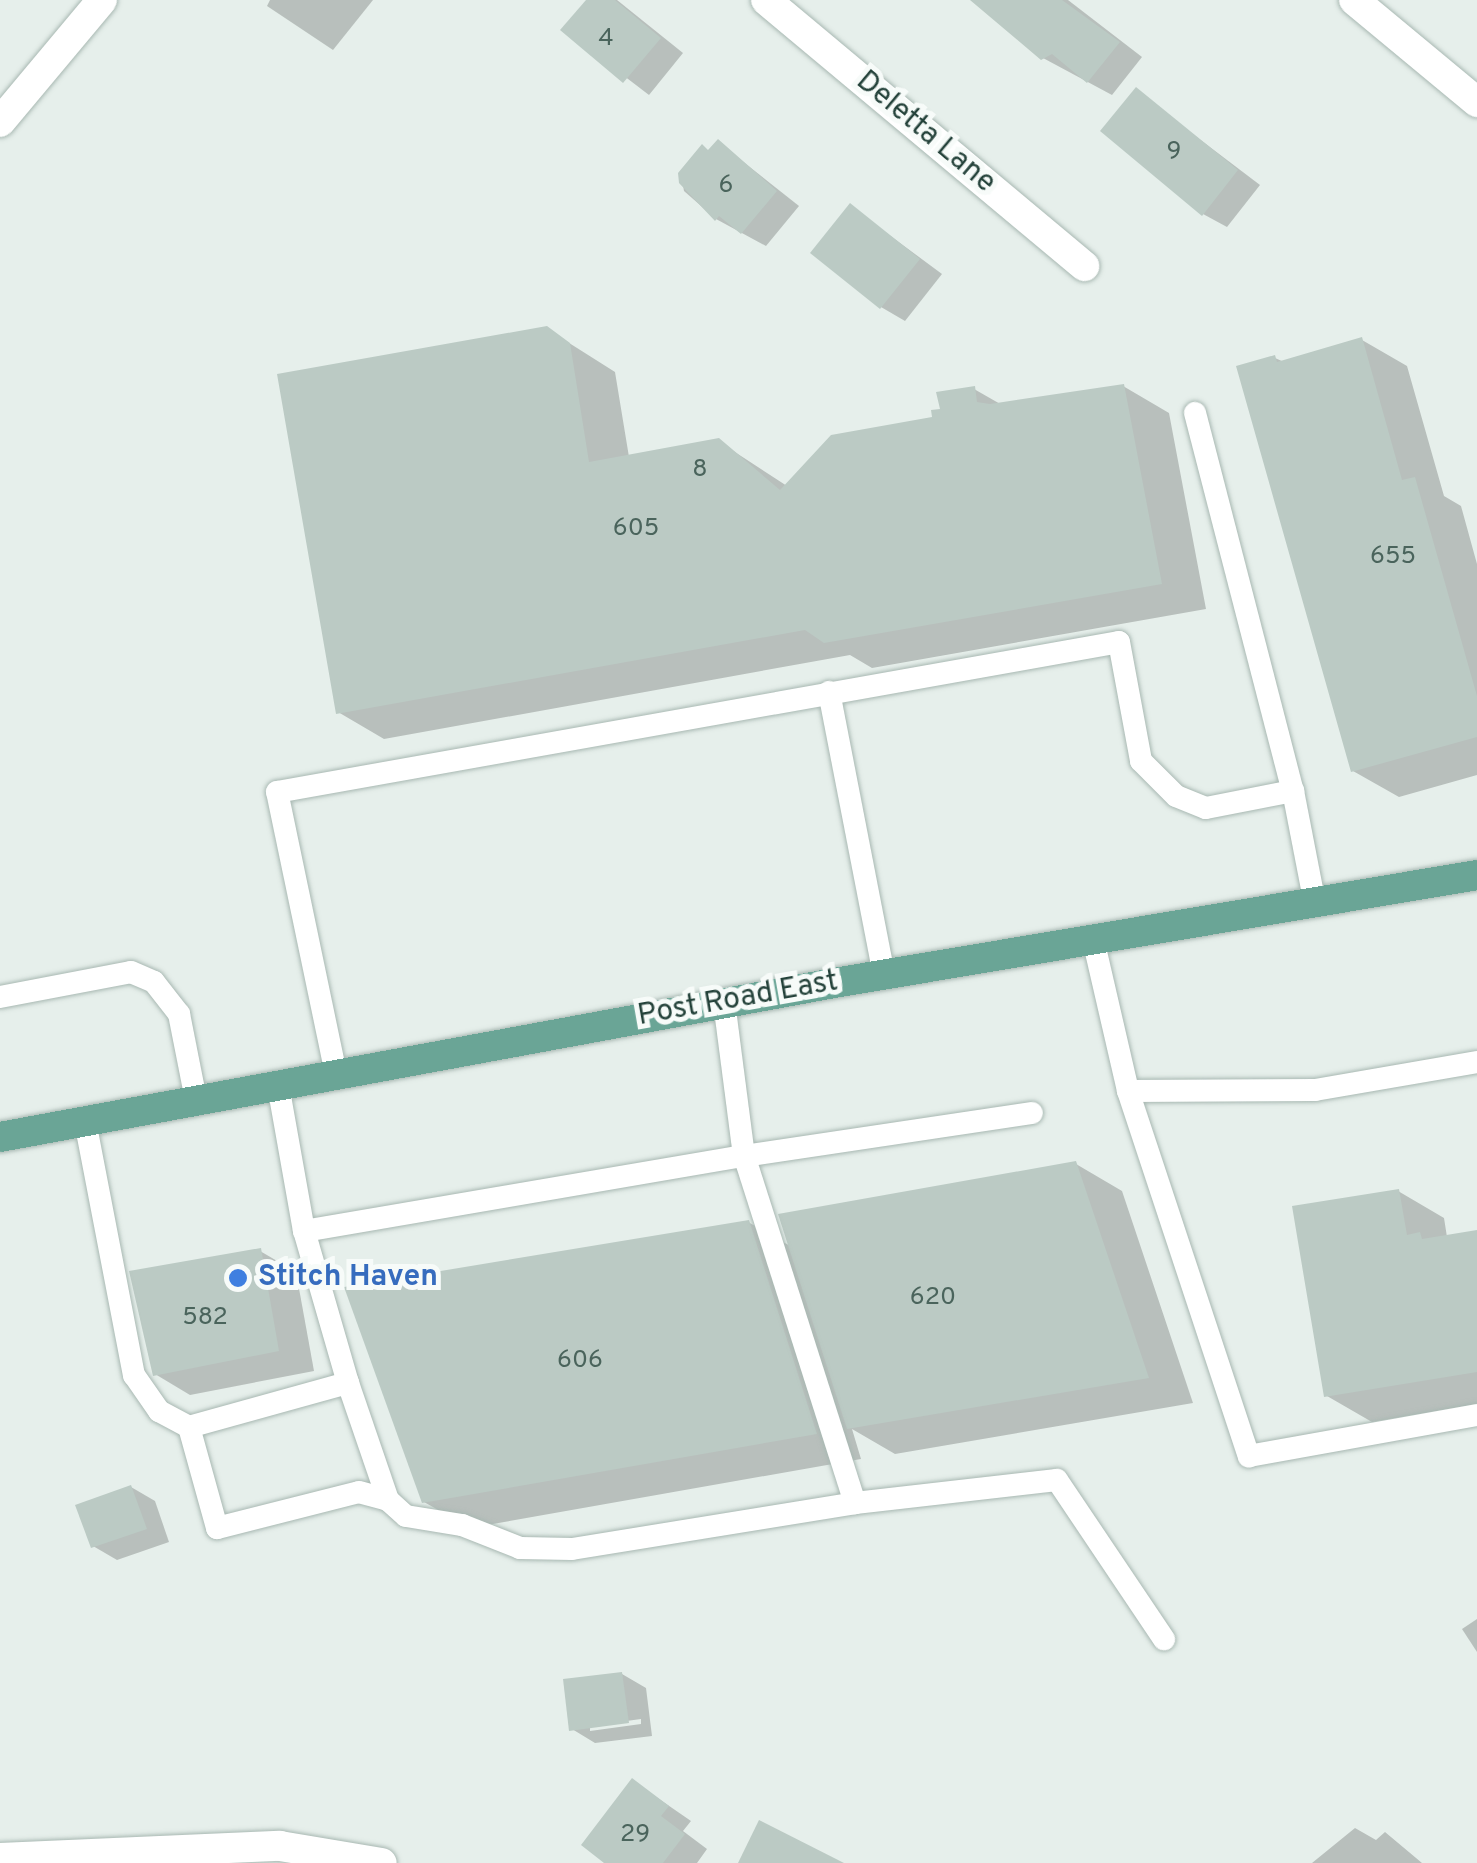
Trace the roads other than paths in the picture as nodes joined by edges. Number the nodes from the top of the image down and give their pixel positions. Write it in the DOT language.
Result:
graph roads {
  1 [pos="102,0"];
  2 [pos="766,0"];
  3 [pos="1354,0"];
  4 [pos="1477,102"];
  5 [pos="0,122"];
  6 [pos="1084,266"];
  7 [pos="1195,413"];
  8 [pos="829,692"];
  9 [pos="1293,792"];
  10 [pos="1477,875"];
  11 [pos="1314,900"];
  12 [pos="1093,939"];
  13 [pos="884,974"];
  14 [pos="0,997"];
  15 [pos="724,1002"];
  16 [pos="1477,1062"];
  17 [pos="336,1074"];
  18 [pos="278,1085"];
  19 [pos="1128,1091"];
  20 [pos="196,1100"];
  21 [pos="1032,1112"];
  22 [pos="85,1121"];
  23 [pos="0,1137"];
  24 [pos="744,1156"];
  25 [pos="304,1231"];
  26 [pos="348,1383"];
  27 [pos="1477,1415"];
  28 [pos="189,1428"];
  29 [pos="388,1500"];
  30 [pos="855,1502"];
  31 [pos="1164,1639"];
  32 [pos="0,1858"];
  33 [pos="382,1863"];
  1 -- 5 [label="street"];
  2 -- 6 [label="street, Deletta Lane"];
  3 -- 4 [label="street"];
  7 -- 9 [label="lane"];
  8 -- 9 [label="lane"];
  8 -- 13 [label="lane"];
  8 -- 17 [label="lane"];
  9 -- 11 [label="lane"];
  10 -- 11 [label="main road, Post Road East"];
  11 -- 12 [label="main road, Post Road East"];
  12 -- 13 [label="main road, Post Road East"];
  12 -- 19 [label="lane"];
  13 -- 15 [label="main road, Post Road East"];
  14 -- 20 [label="lane"];
  15 -- 17 [label="main road, Post Road East"];
  15 -- 24 [label="lane"];
  16 -- 19 [label="lane"];
  17 -- 18 [label="main road, Post Road East"];
  18 -- 20 [label="main road, Post Road East"];
  18 -- 25 [label="lane"];
  19 -- 27 [label="lane"];
  20 -- 22 [label="main road, Post Road East"];
  21 -- 24 [label="lane"];
  22 -- 23 [label="main road, Post Road East"];
  22 -- 28 [label="lane"];
  24 -- 25 [label="lane"];
  24 -- 30 [label="lane"];
  25 -- 26 [label="lane"];
  26 -- 28 [label="lane"];
  26 -- 29 [label="lane"];
  28 -- 29 [label="lane"];
  29 -- 30 [label="lane"];
  30 -- 31 [label="lane"];
  32 -- 33 [label="street"];
}
